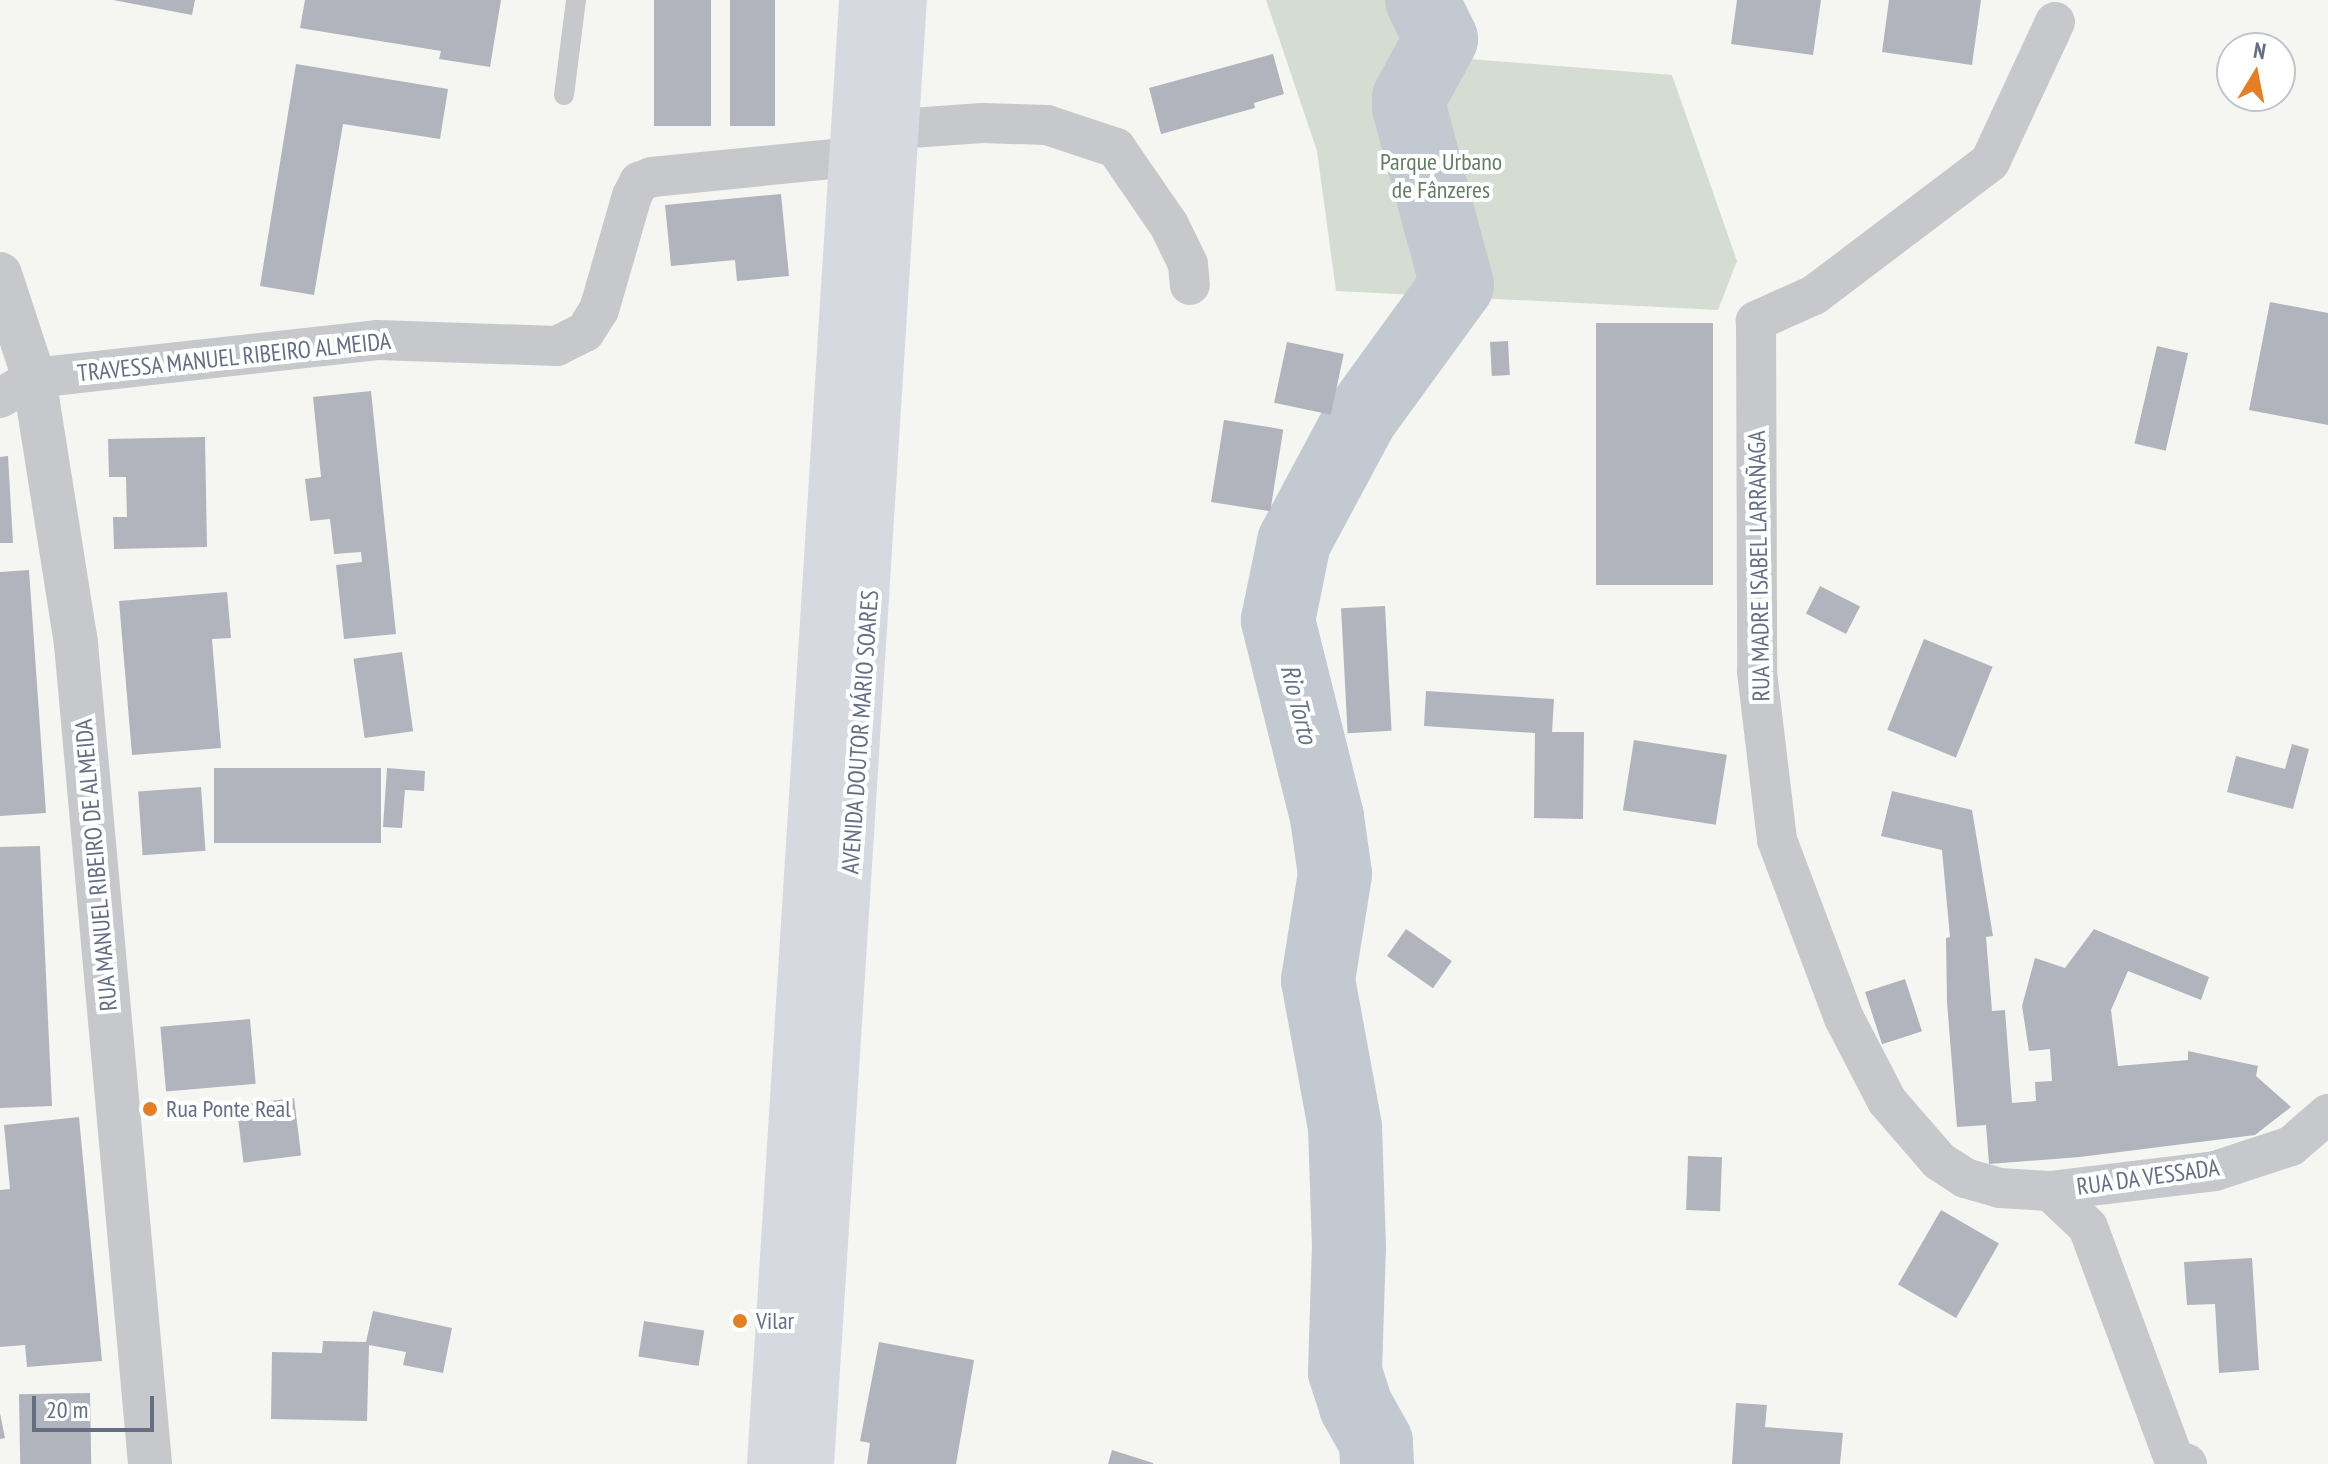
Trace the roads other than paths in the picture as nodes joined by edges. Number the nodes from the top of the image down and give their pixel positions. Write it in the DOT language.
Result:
graph roads {
  1 [pos="576,0"];
  2 [pos="861,0"];
  3 [pos="905,0"];
  4 [pos="2055,22"];
  5 [pos="564,95"];
  6 [pos="897,129"];
  7 [pos="851,157"];
  8 [pos="0,274"];
  9 [pos="1190,285"];
  10 [pos="17,388"];
  11 [pos="2328,1114"];
  12 [pos="2050,1191"];
  13 [pos="150,1464"];
  14 [pos="769,1464"];
  15 [pos="812,1464"];
  16 [pos="2187,1464"];
  1 -- 5 [label="lane"];
  2 -- 7 [label="main road, AVENIDA DOUTOR MÁRIO SOARES"];
  3 -- 6 [label="main road, AVENIDA DOUTOR MÁRIO SOARES"];
  4 -- 12 [label="street, RUA MADRE ISABEL LARRAÑAGA"];
  6 -- 9 [label="street"];
  6 -- 15 [label="main road, AVENIDA DOUTOR MÁRIO SOARES"];
  7 -- 10 [label="street, TRAVESSA MANUEL RIBEIRO ALMEIDA"];
  7 -- 14 [label="main road, AVENIDA DOUTOR MÁRIO SOARES"];
  8 -- 10 [label="street, RUA MANUEL RIBEIRO DE ALMEIDA"];
  10 -- 13 [label="street, RUA MANUEL RIBEIRO DE ALMEIDA"];
  11 -- 12 [label="street, RUA DA VESSADA"];
  12 -- 16 [label="street"];
}
